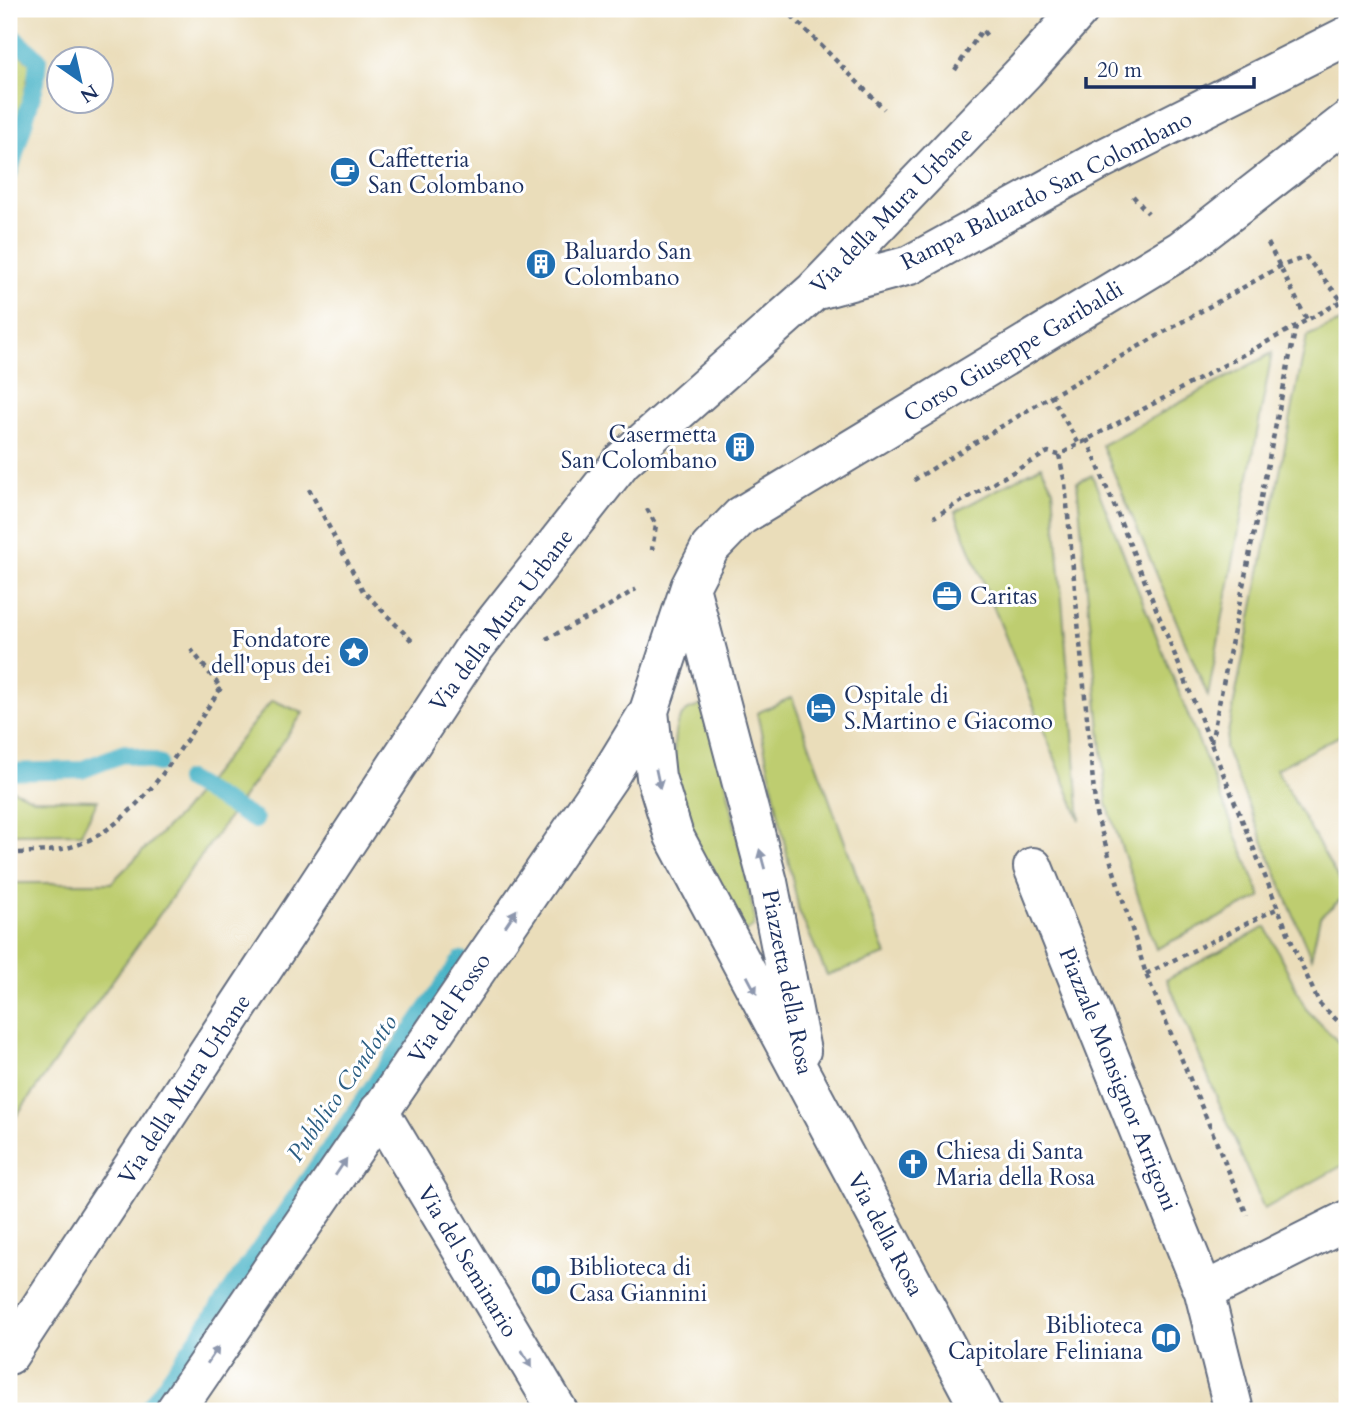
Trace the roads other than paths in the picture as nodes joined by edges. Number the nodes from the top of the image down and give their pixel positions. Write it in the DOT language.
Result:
graph roads {
  1 [pos="1080,9"];
  2 [pos="1347,36"];
  3 [pos="1347,121"];
  4 [pos="814,291"];
  5 [pos="690,587"];
  6 [pos="649,711"];
  7 [pos="1033,867"];
  8 [pos="810,1094"];
  9 [pos="379,1111"];
  10 [pos="1347,1220"];
  11 [pos="1204,1292"];
  12 [pos="9,1355"];
  13 [pos="175,1411"];
  14 [pos="558,1411"];
  15 [pos="981,1411"];
  16 [pos="1234,1411"];
  1 -- 4 [label="street, Via della Mura Urbane"];
  2 -- 4 [label="street, Rampa Baluardo San Colombano"];
  3 -- 5 [label="street, Corso Giuseppe Garibaldi"];
  4 -- 12 [label="street, Via della Mura Urbane"];
  5 -- 6 [label="street, Via del Fosso"];
  8 -- 5 [label="street, Piazzetta della Rosa, one-way"];
  6 -- 8 [label="street, Piazzetta della Rosa, one-way"];
  9 -- 6 [label="street, Via del Fosso, one-way"];
  7 -- 11 [label="street, Piazzale Monsignor Arrigoni"];
  8 -- 15 [label="street, Via della Rosa"];
  13 -- 9 [label="street, Via del Fosso, one-way"];
  9 -- 14 [label="street, Via del Seminario, one-way"];
  10 -- 11 [label="street"];
  11 -- 16 [label="street, Piazzale Monsignor Arrigoni"];
}
